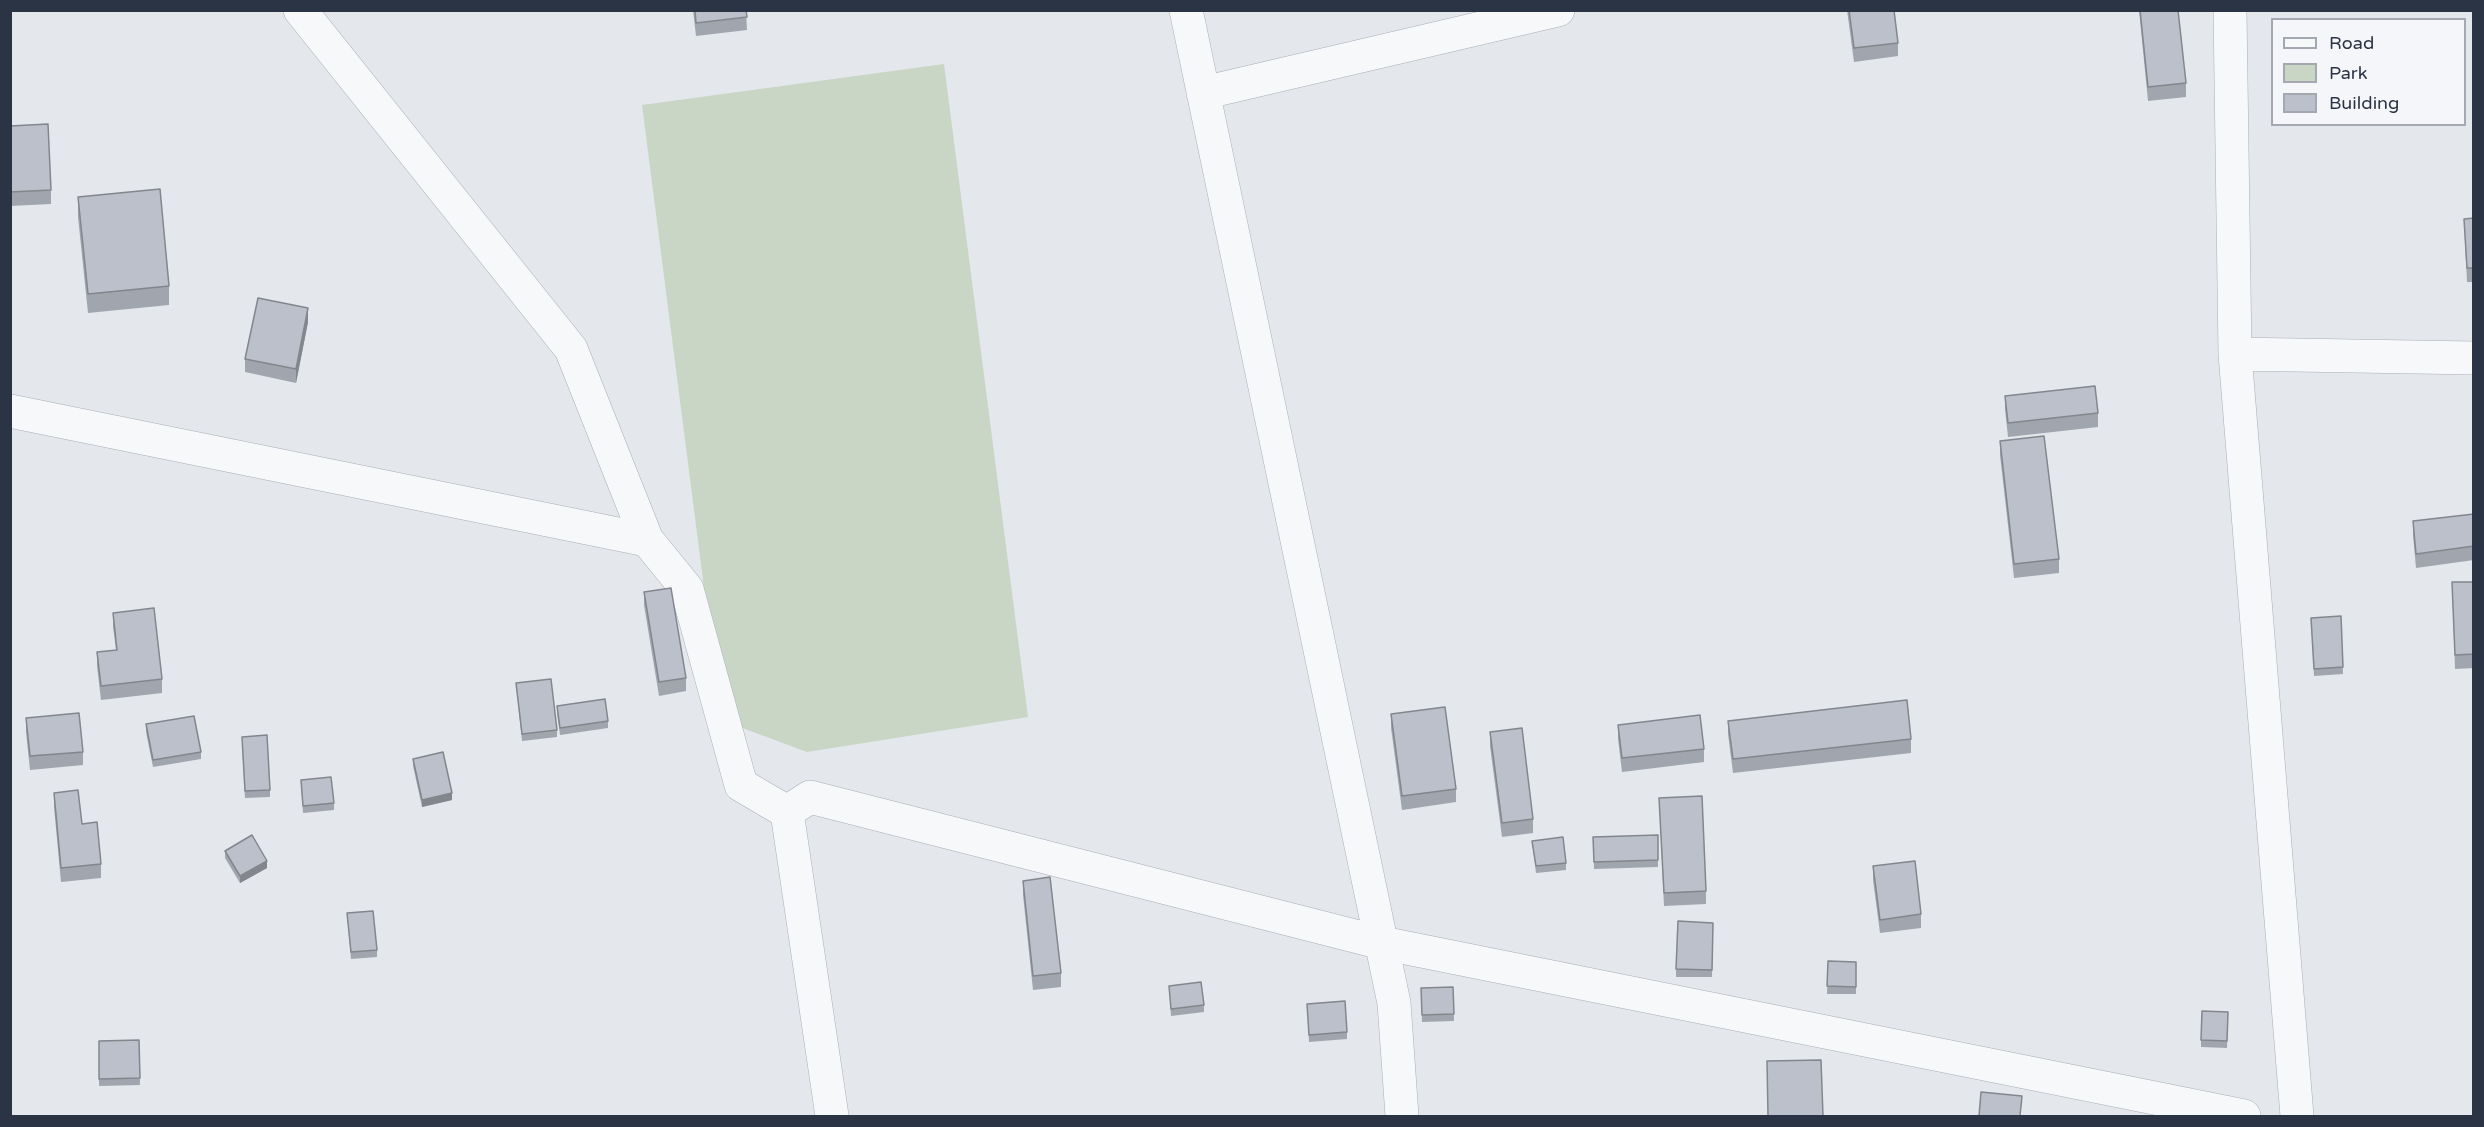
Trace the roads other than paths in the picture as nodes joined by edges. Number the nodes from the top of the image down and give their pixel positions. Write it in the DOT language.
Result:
graph roads {
  1 [pos="300,10"];
  2 [pos="1186,10"];
  3 [pos="1558,10"];
  4 [pos="2230,10"];
  5 [pos="1203,93"];
  6 [pos="2235,354"];
  7 [pos="2474,358"];
  8 [pos="10,411"];
  9 [pos="647,540"];
  10 [pos="787,812"];
  11 [pos="1382,943"];
  12 [pos="832,1116"];
  13 [pos="1402,1116"];
  14 [pos="2244,1116"];
  15 [pos="2297,1116"];
  1 -- 9 [label="street"];
  2 -- 5 [label="street"];
  3 -- 5 [label="street"];
  4 -- 6 [label="street"];
  5 -- 11 [label="street"];
  6 -- 7 [label="street"];
  6 -- 15 [label="street"];
  8 -- 9 [label="street"];
  9 -- 10 [label="street"];
  10 -- 11 [label="street"];
  10 -- 12 [label="street"];
  11 -- 13 [label="street"];
  11 -- 14 [label="street"];
}
